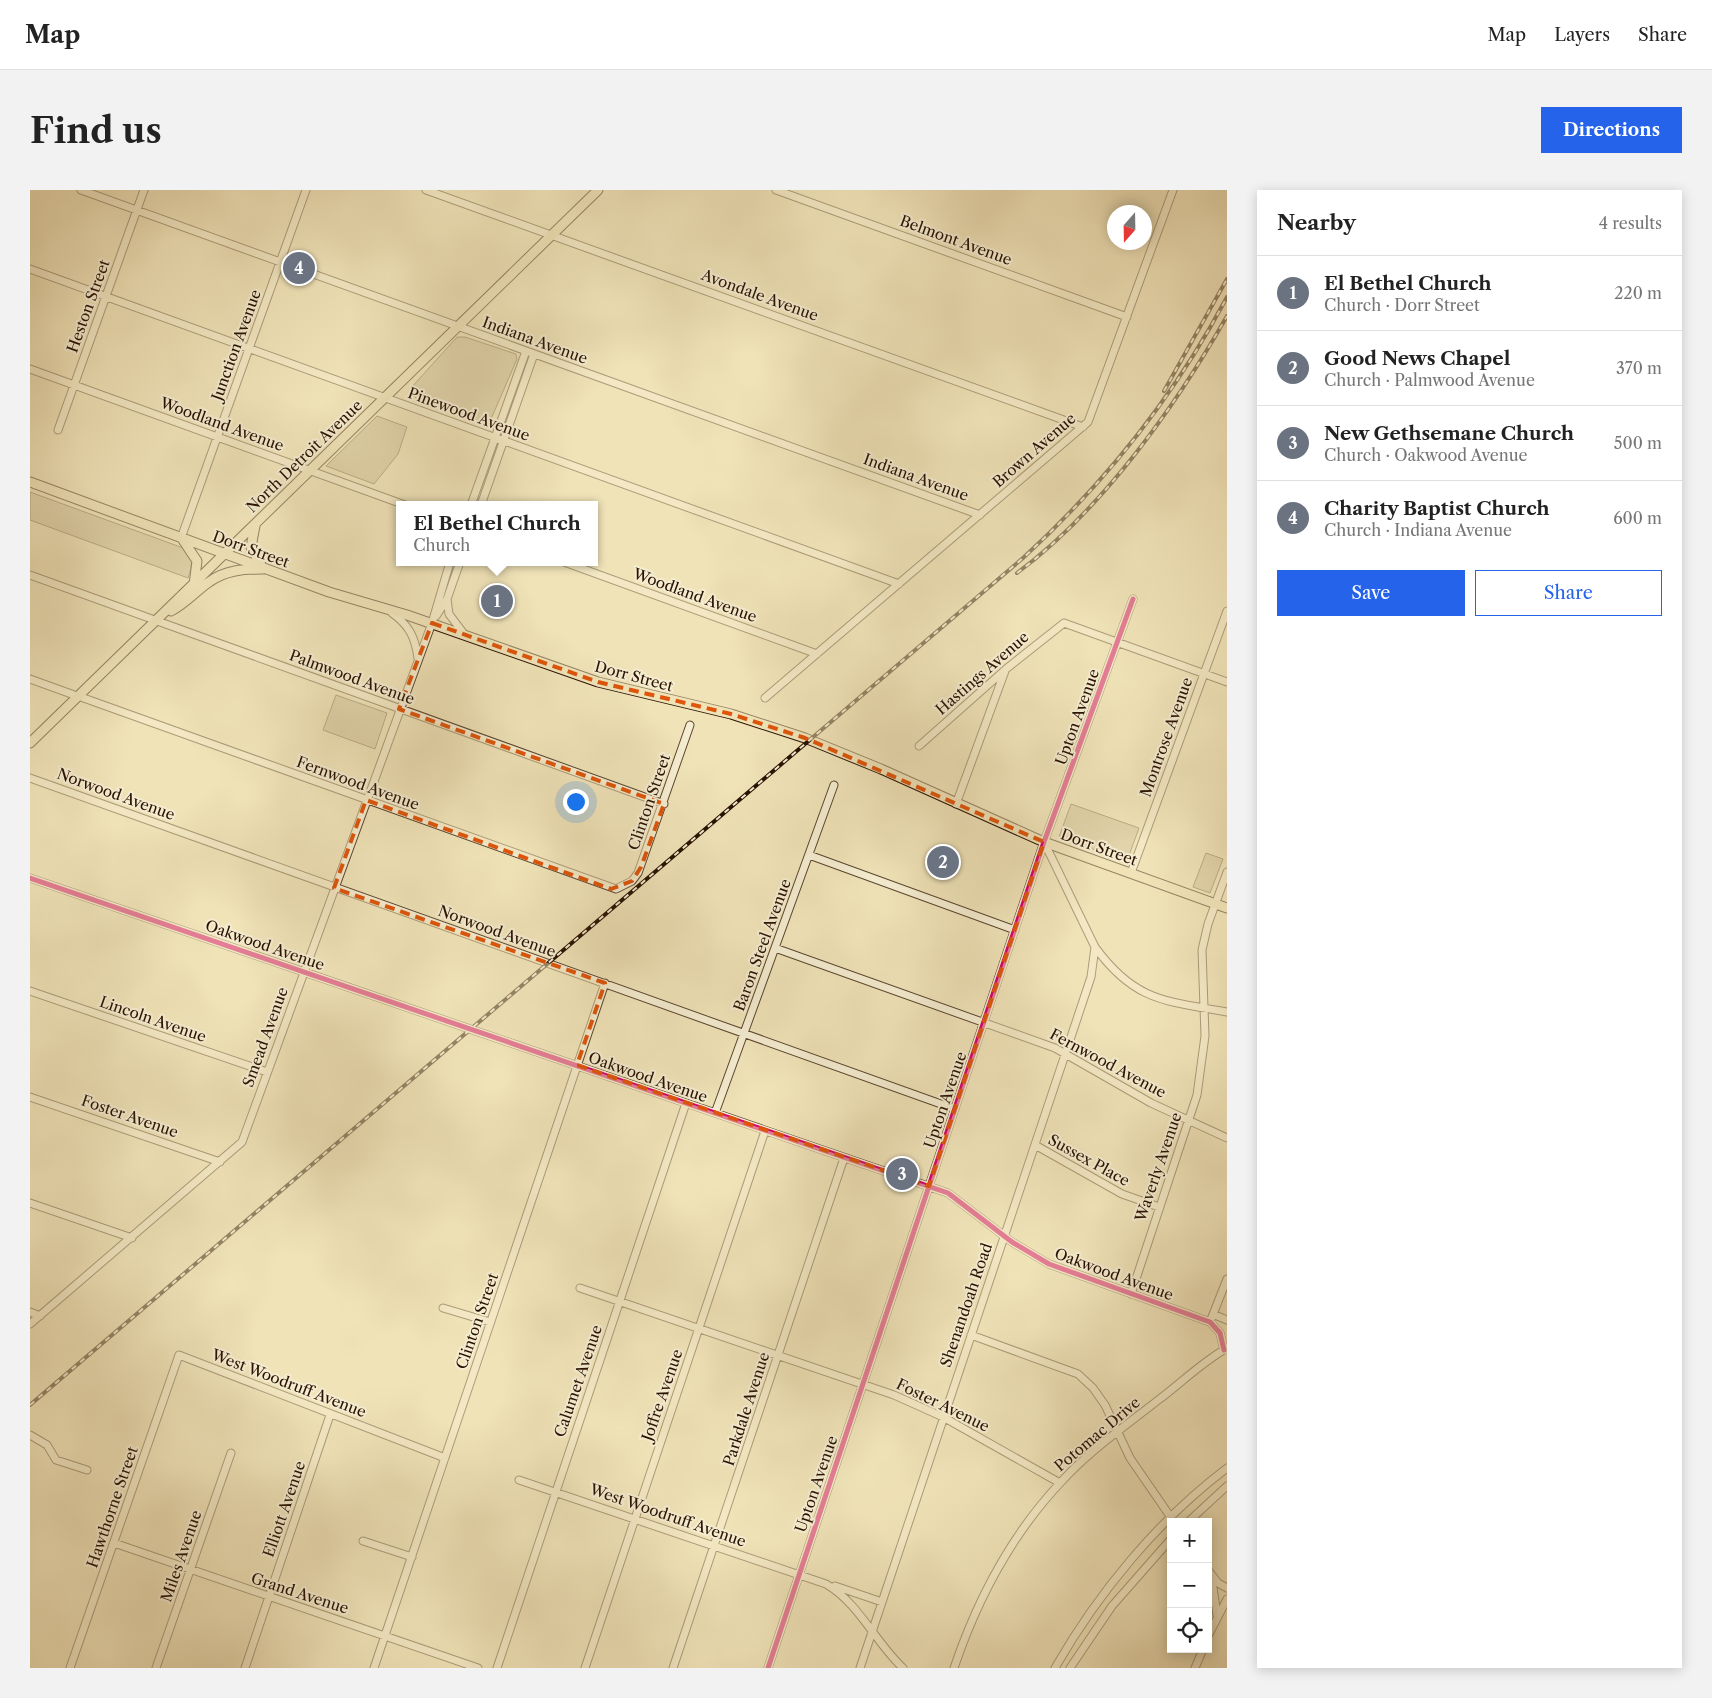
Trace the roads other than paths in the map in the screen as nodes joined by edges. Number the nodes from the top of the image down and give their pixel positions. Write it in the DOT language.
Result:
graph roads {
  1 [pos="81,190"];
  2 [pos="144,190"];
  3 [pos="306,190"];
  4 [pos="426,190"];
  5 [pos="598,190"];
  6 [pos="776,190"];
  7 [pos="1174,190"];
  8 [pos="137,210"];
  9 [pos="552,234"];
  10 [pos="280,262"];
  11 [pos="30,269"];
  12 [pos="106,297"];
  13 [pos="1127,317"];
  14 [pos="457,326"];
  15 [pos="249,350"];
  16 [pos="526,351"];
  17 [pos="534,354"];
  18 [pos="30,369"];
  19 [pos="74,385"];
  20 [pos="384,397"];
  21 [pos="1083,427"];
  22 [pos="58,430"];
  23 [pos="218,437"];
  24 [pos="495,438"];
  25 [pos="504,440"];
  26 [pos="310,470"];
  27 [pos="30,482"];
  28 [pos="472,501"];
  29 [pos="482,501"];
  30 [pos="396,502"];
  31 [pos="980,515"];
  32 [pos="256,522"];
  33 [pos="181,538"];
  34 [pos="224,554"];
  35 [pos="449,566"];
  36 [pos="459,566"];
  37 [pos="575,566"];
  38 [pos="265,568"];
  39 [pos="30,575"];
  40 [pos="899,584"];
  41 [pos="194,585"];
  42 [pos="447,599"];
  43 [pos="1133,599"];
  44 [pos="388,609"];
  45 [pos="1227,611"];
  46 [pos="158,619"];
  47 [pos="432,623"];
  48 [pos="464,634"];
  49 [pos="1118,642"];
  50 [pos="818,654"];
  51 [pos="418,659"];
  52 [pos="1006,669"];
  53 [pos="1204,674"];
  54 [pos="30,679"];
  55 [pos="1227,682"];
  56 [pos="78,696"];
  57 [pos="765,698"];
  58 [pos="399,709"];
  59 [pos="690,725"];
  60 [pos="30,743"];
  61 [pos="919,746"];
  62 [pos="30,778"];
  63 [pos="834,785"];
  64 [pos="366,800"];
  65 [pos="664,804"];
  66 [pos="956,804"];
  67 [pos="1044,842"];
  68 [pos="809,855"];
  69 [pos="1227,872"];
  70 [pos="1131,873"];
  71 [pos="30,878"];
  72 [pos="628,884"];
  73 [pos="334,888"];
  74 [pos="1216,904"];
  75 [pos="1227,908"];
  76 [pos="1015,930"];
  77 [pos="1096,947"];
  78 [pos="775,948"];
  79 [pos="303,972"];
  80 [pos="605,983"];
  81 [pos="30,992"];
  82 [pos="1203,1008"];
  83 [pos="1227,1012"];
  84 [pos="984,1024"];
  85 [pos="744,1033"];
  86 [pos="1065,1052"];
  87 [pos="577,1065"];
  88 [pos="267,1072"];
  89 [pos="30,1097"];
  90 [pos="686,1103"];
  91 [pos="955,1109"];
  92 [pos="715,1113"];
  93 [pos="1189,1122"];
  94 [pos="765,1131"];
  95 [pos="1227,1138"];
  96 [pos="1035,1145"];
  97 [pos="844,1158"];
  98 [pos="220,1162"];
  99 [pos="929,1186"];
  100 [pos="30,1203"];
  101 [pos="1159,1207"];
  102 [pos="1004,1236"];
  103 [pos="132,1238"];
  104 [pos="1227,1278"];
  105 [pos="580,1288"];
  106 [pos="1131,1294"];
  107 [pos="620,1302"];
  108 [pos="443,1308"];
  109 [pos="30,1312"];
  110 [pos="1215,1315"];
  111 [pos="40,1316"];
  112 [pos="1227,1320"];
  113 [pos="490,1322"];
  114 [pos="1210,1322"];
  115 [pos="30,1324"];
  116 [pos="699,1329"];
  117 [pos="971,1335"];
  118 [pos="1226,1349"];
  119 [pos="179,1355"];
  120 [pos="778,1355"];
  121 [pos="863,1384"];
  122 [pos="330,1415"];
  123 [pos="943,1417"];
  124 [pos="1117,1432"];
  125 [pos="30,1435"];
  126 [pos="232,1453"];
  127 [pos="446,1458"];
  128 [pos="1227,1468"];
  129 [pos="87,1470"];
  130 [pos="519,1480"];
  131 [pos="1060,1483"];
  132 [pos="1227,1486"];
  133 [pos="556,1492"];
  134 [pos="1171,1518"];
  135 [pos="1174,1518"];
  136 [pos="1192,1518"];
  137 [pos="635,1519"];
  138 [pos="1167,1526"];
  139 [pos="363,1541"];
  140 [pos="114,1543"];
  141 [pos="1167,1543"];
  142 [pos="714,1546"];
  143 [pos="412,1557"];
  144 [pos="190,1571"];
  145 [pos="799,1574"];
  146 [pos="1212,1575"];
  147 [pos="809,1577"];
  148 [pos="1212,1585"];
  149 [pos="1227,1588"];
  150 [pos="269,1597"];
  151 [pos="1227,1598"];
  152 [pos="882,1602"];
  153 [pos="1217,1616"];
  154 [pos="1212,1627"];
  155 [pos="872,1634"];
  156 [pos="386,1636"];
  157 [pos="1201,1653"];
  158 [pos="70,1668"];
  159 [pos="156,1668"];
  160 [pos="245,1668"];
  161 [pos="374,1668"];
  162 [pos="478,1668"];
  163 [pos="497,1668"];
  164 [pos="586,1668"];
  165 [pos="673,1668"];
  166 [pos="768,1668"];
  167 [pos="860,1668"];
  168 [pos="903,1668"];
  169 [pos="954,1668"];
  170 [pos="1055,1668"];
  171 [pos="1070,1668"];
  172 [pos="1194,1668"];
  1 -- 8 [label="street, Indiana Avenue"];
  2 -- 8 [label="street, Heston Street"];
  3 -- 10 [label="street, Junction Avenue"];
  4 -- 9 [label="street, Avondale Avenue"];
  5 -- 9 [label="main road, North Detroit Avenue"];
  6 -- 13 [label="street, Belmont Avenue"];
  7 -- 13 [label="street, Brown Avenue"];
  8 -- 10 [label="street, Indiana Avenue"];
  8 -- 12 [label="street, Heston Street"];
  9 -- 14 [label="main road, North Detroit Avenue"];
  9 -- 21 [label="street, Avondale Avenue"];
  10 -- 14 [label="street, Indiana Avenue"];
  10 -- 15 [label="street, Junction Avenue"];
  11 -- 12 [label="street, Pinewood Avenue"];
  12 -- 15 [label="street, Pinewood Avenue"];
  12 -- 19 [label="street, Heston Street"];
  13 -- 21 [label="street, Brown Avenue"];
  14 -- 16 [label="street, Indiana Avenue"];
  14 -- 20 [label="main road, North Detroit Avenue"];
  15 -- 20 [label="street, Pinewood Avenue"];
  15 -- 23 [label="street, Junction Avenue"];
  16 -- 17 [label="street, Indiana Avenue"];
  16 -- 24 [label="street"];
  17 -- 25 [label="street"];
  17 -- 31 [label="street, Indiana Avenue"];
  18 -- 19 [label="street, Woodland Avenue"];
  19 -- 22 [label="street, Heston Street"];
  19 -- 23 [label="street, Woodland Avenue"];
  20 -- 24 [label="street, Pinewood Avenue"];
  20 -- 26 [label="main road, North Detroit Avenue"];
  21 -- 31 [label="street, Brown Avenue"];
  23 -- 26 [label="street, Woodland Avenue"];
  23 -- 33 [label="street, Junction Avenue"];
  24 -- 25 [label="street, Pinewood Avenue"];
  24 -- 28 [label="street"];
  25 -- 29 [label="street"];
  25 -- 40 [label="street, Pinewood Avenue"];
  26 -- 30 [label="street, Woodland Avenue"];
  26 -- 32 [label="main road, North Detroit Avenue"];
  27 -- 33 [label="main road, Dorr Street"];
  31 -- 40 [label="street, Brown Avenue"];
  32 -- 34 [label="main road, North Detroit Avenue"];
  32 -- 38 [label="main road"];
  33 -- 34 [label="main road, Dorr Street"];
  33 -- 41 [label="main road"];
  34 -- 38 [label="main road, Dorr Street"];
  34 -- 41 [label="main road, North Detroit Avenue"];
  35 -- 47 [label="street, Smead Avenue"];
  36 -- 42 [label="street, Smead Avenue"];
  37 -- 50 [label="street, Woodland Avenue"];
  38 -- 44 [label="main road, Dorr Street"];
  38 -- 46 [label="main road"];
  39 -- 46 [label="street, Palmwood Avenue"];
  40 -- 50 [label="street, Brown Avenue"];
  41 -- 46 [label="main road, North Detroit Avenue"];
  42 -- 47 [label="street, Smead Avenue"];
  42 -- 48 [label="street"];
  43 -- 49 [label="street, Upton Avenue"];
  44 -- 47 [label="main road, Dorr Street"];
  44 -- 51 [label="street"];
  45 -- 53 [label="street, Montrose Avenue"];
  46 -- 56 [label="main road, North Detroit Avenue"];
  46 -- 58 [label="street, Palmwood Avenue"];
  47 -- 48 [label="main road, Dorr Street"];
  47 -- 51 [label="street, Smead Avenue"];
  48 -- 66 [label="main road, Dorr Street"];
  49 -- 52 [label="street, Hastings Avenue"];
  49 -- 53 [label="street"];
  49 -- 67 [label="street, Upton Avenue"];
  50 -- 57 [label="street, Brown Avenue"];
  51 -- 58 [label="street, Smead Avenue"];
  52 -- 61 [label="street, Hastings Avenue"];
  52 -- 66 [label="street"];
  53 -- 55 [label="street"];
  53 -- 70 [label="street, Montrose Avenue"];
  54 -- 56 [label="street, Fernwood Avenue"];
  56 -- 60 [label="main road, North Detroit Avenue"];
  56 -- 64 [label="street, Fernwood Avenue"];
  58 -- 64 [label="street, Smead Avenue"];
  58 -- 65 [label="street, Palmwood Avenue"];
  59 -- 65 [label="street, Clinton Street"];
  62 -- 73 [label="street, Norwood Avenue"];
  63 -- 68 [label="street, Baron Steel Avenue"];
  64 -- 72 [label="street, Fernwood Avenue"];
  64 -- 73 [label="street, Smead Avenue"];
  65 -- 72 [label="street, Clinton Street"];
  66 -- 67 [label="main road, Dorr Street"];
  67 -- 70 [label="main road, Dorr Street"];
  67 -- 76 [label="street, Upton Avenue"];
  67 -- 77 [label="street"];
  68 -- 76 [label="street"];
  68 -- 78 [label="street, Baron Steel Avenue"];
  69 -- 74 [label="street, Waverly Avenue"];
  70 -- 74 [label="main road, Dorr Street"];
  71 -- 79 [label="street, Oakwood Avenue"];
  73 -- 79 [label="street, Smead Avenue"];
  73 -- 80 [label="street, Norwood Avenue"];
  74 -- 75 [label="main road, Dorr Street"];
  74 -- 82 [label="street, Waverly Avenue"];
  76 -- 84 [label="street, Upton Avenue"];
  77 -- 82 [label="street"];
  77 -- 86 [label="street, Shenandoah Road"];
  78 -- 84 [label="street, Fernwood Avenue"];
  78 -- 85 [label="street, Baron Steel Avenue"];
  79 -- 87 [label="street, Oakwood Avenue"];
  79 -- 88 [label="street, Smead Avenue"];
  80 -- 85 [label="street, Norwood Avenue"];
  80 -- 87 [label="street, Clinton Street"];
  81 -- 88 [label="street, Lincoln Avenue"];
  82 -- 83 [label="street"];
  82 -- 93 [label="street, Waverly Avenue"];
  84 -- 86 [label="street, Fernwood Avenue"];
  84 -- 91 [label="street, Upton Avenue"];
  85 -- 91 [label="street, Norwood Avenue"];
  85 -- 92 [label="street, Baron Steel Avenue"];
  86 -- 93 [label="street, Fernwood Avenue"];
  86 -- 96 [label="street, Shenandoah Road"];
  87 -- 90 [label="street, Oakwood Avenue"];
  87 -- 113 [label="street, Clinton Street"];
  88 -- 98 [label="street, Smead Avenue"];
  89 -- 98 [label="street, Foster Avenue"];
  90 -- 92 [label="street, Oakwood Avenue"];
  90 -- 107 [label="street, Calumet Avenue"];
  91 -- 99 [label="street, Upton Avenue"];
  92 -- 94 [label="street, Oakwood Avenue"];
  93 -- 95 [label="street, Fernwood Avenue"];
  93 -- 101 [label="street, Waverly Avenue"];
  94 -- 97 [label="street, Oakwood Avenue"];
  94 -- 116 [label="street, Joffre Avenue"];
  96 -- 101 [label="street, Sussex Place"];
  96 -- 102 [label="street, Shenandoah Road"];
  97 -- 99 [label="street, Oakwood Avenue"];
  97 -- 120 [label="street, Parkdale Avenue"];
  98 -- 103 [label="street, Smead Avenue"];
  99 -- 102 [label="street, Oakwood Avenue"];
  99 -- 121 [label="street, Upton Avenue"];
  100 -- 103 [label="street"];
  101 -- 106 [label="street, Waverly Avenue"];
  102 -- 106 [label="street, Oakwood Avenue"];
  102 -- 117 [label="street, Shenandoah Road"];
  103 -- 111 [label="street, Smead Avenue"];
  104 -- 110 [label="street"];
  105 -- 107 [label="street, Foster Avenue"];
  106 -- 114 [label="street, Oakwood Avenue"];
  107 -- 116 [label="street, Foster Avenue"];
  107 -- 133 [label="street, Calumet Avenue"];
  108 -- 113 [label="street"];
  109 -- 111 [label="street"];
  110 -- 112 [label="street"];
  110 -- 114 [label="street"];
  111 -- 115 [label="street, Smead Avenue"];
  113 -- 127 [label="street, Clinton Street"];
  114 -- 118 [label="street"];
  116 -- 120 [label="street, Foster Avenue"];
  116 -- 137 [label="street, Joffre Avenue"];
  117 -- 123 [label="street, Shenandoah Road"];
  117 -- 124 [label="street"];
  118 -- 124 [label="street, Potomac Drive"];
  119 -- 122 [label="street, West Woodruff Avenue"];
  119 -- 140 [label="street, Hawthorne Street"];
  120 -- 121 [label="street, Foster Avenue"];
  120 -- 142 [label="street, Parkdale Avenue"];
  121 -- 123 [label="street, Foster Avenue"];
  121 -- 145 [label="street, Upton Avenue"];
  122 -- 127 [label="street, West Woodruff Avenue"];
  122 -- 150 [label="street, Elliott Avenue"];
  123 -- 131 [label="street, Foster Avenue"];
  123 -- 152 [label="street, Shenandoah Road"];
  124 -- 131 [label="street, Potomac Drive"];
  124 -- 134 [label="street"];
  125 -- 129 [label="street"];
  126 -- 144 [label="street, Miles Avenue"];
  127 -- 143 [label="street, Clinton Street"];
  128 -- 135 [label="street"];
  130 -- 133 [label="street, West Woodruff Avenue"];
  131 -- 169 [label="street, Potomac Drive"];
  132 -- 136 [label="street"];
  133 -- 137 [label="street, West Woodruff Avenue"];
  133 -- 163 [label="street, Calumet Avenue"];
  137 -- 142 [label="street, West Woodruff Avenue"];
  137 -- 164 [label="street, Joffre Avenue"];
  138 -- 170 [label="street"];
  139 -- 143 [label="street"];
  140 -- 144 [label="street, Grand Avenue"];
  140 -- 158 [label="street, Hawthorne Street"];
  141 -- 171 [label="street"];
  142 -- 145 [label="street, West Woodruff Avenue"];
  142 -- 165 [label="street, Parkdale Avenue"];
  143 -- 156 [label="street, Clinton Street"];
  144 -- 150 [label="street, Grand Avenue"];
  144 -- 159 [label="street, Miles Avenue"];
  145 -- 147 [label="street, West Woodruff Avenue"];
  145 -- 166 [label="street, Upton Avenue"];
  146 -- 149 [label="street"];
  147 -- 152 [label="street, West Woodruff Avenue"];
  147 -- 155 [label="street, West Woodruff Avenue"];
  148 -- 153 [label="street"];
  150 -- 156 [label="street, Grand Avenue"];
  150 -- 160 [label="street, Elliott Avenue"];
  151 -- 153 [label="street"];
  152 -- 155 [label="street, Shenandoah Road"];
  153 -- 154 [label="street"];
  155 -- 167 [label="street, Shenandoah Road"];
  155 -- 168 [label="street, West Woodruff Avenue"];
  156 -- 161 [label="street, Clinton Street"];
  156 -- 162 [label="street, Grand Avenue"];
  157 -- 172 [label="street"];
}
